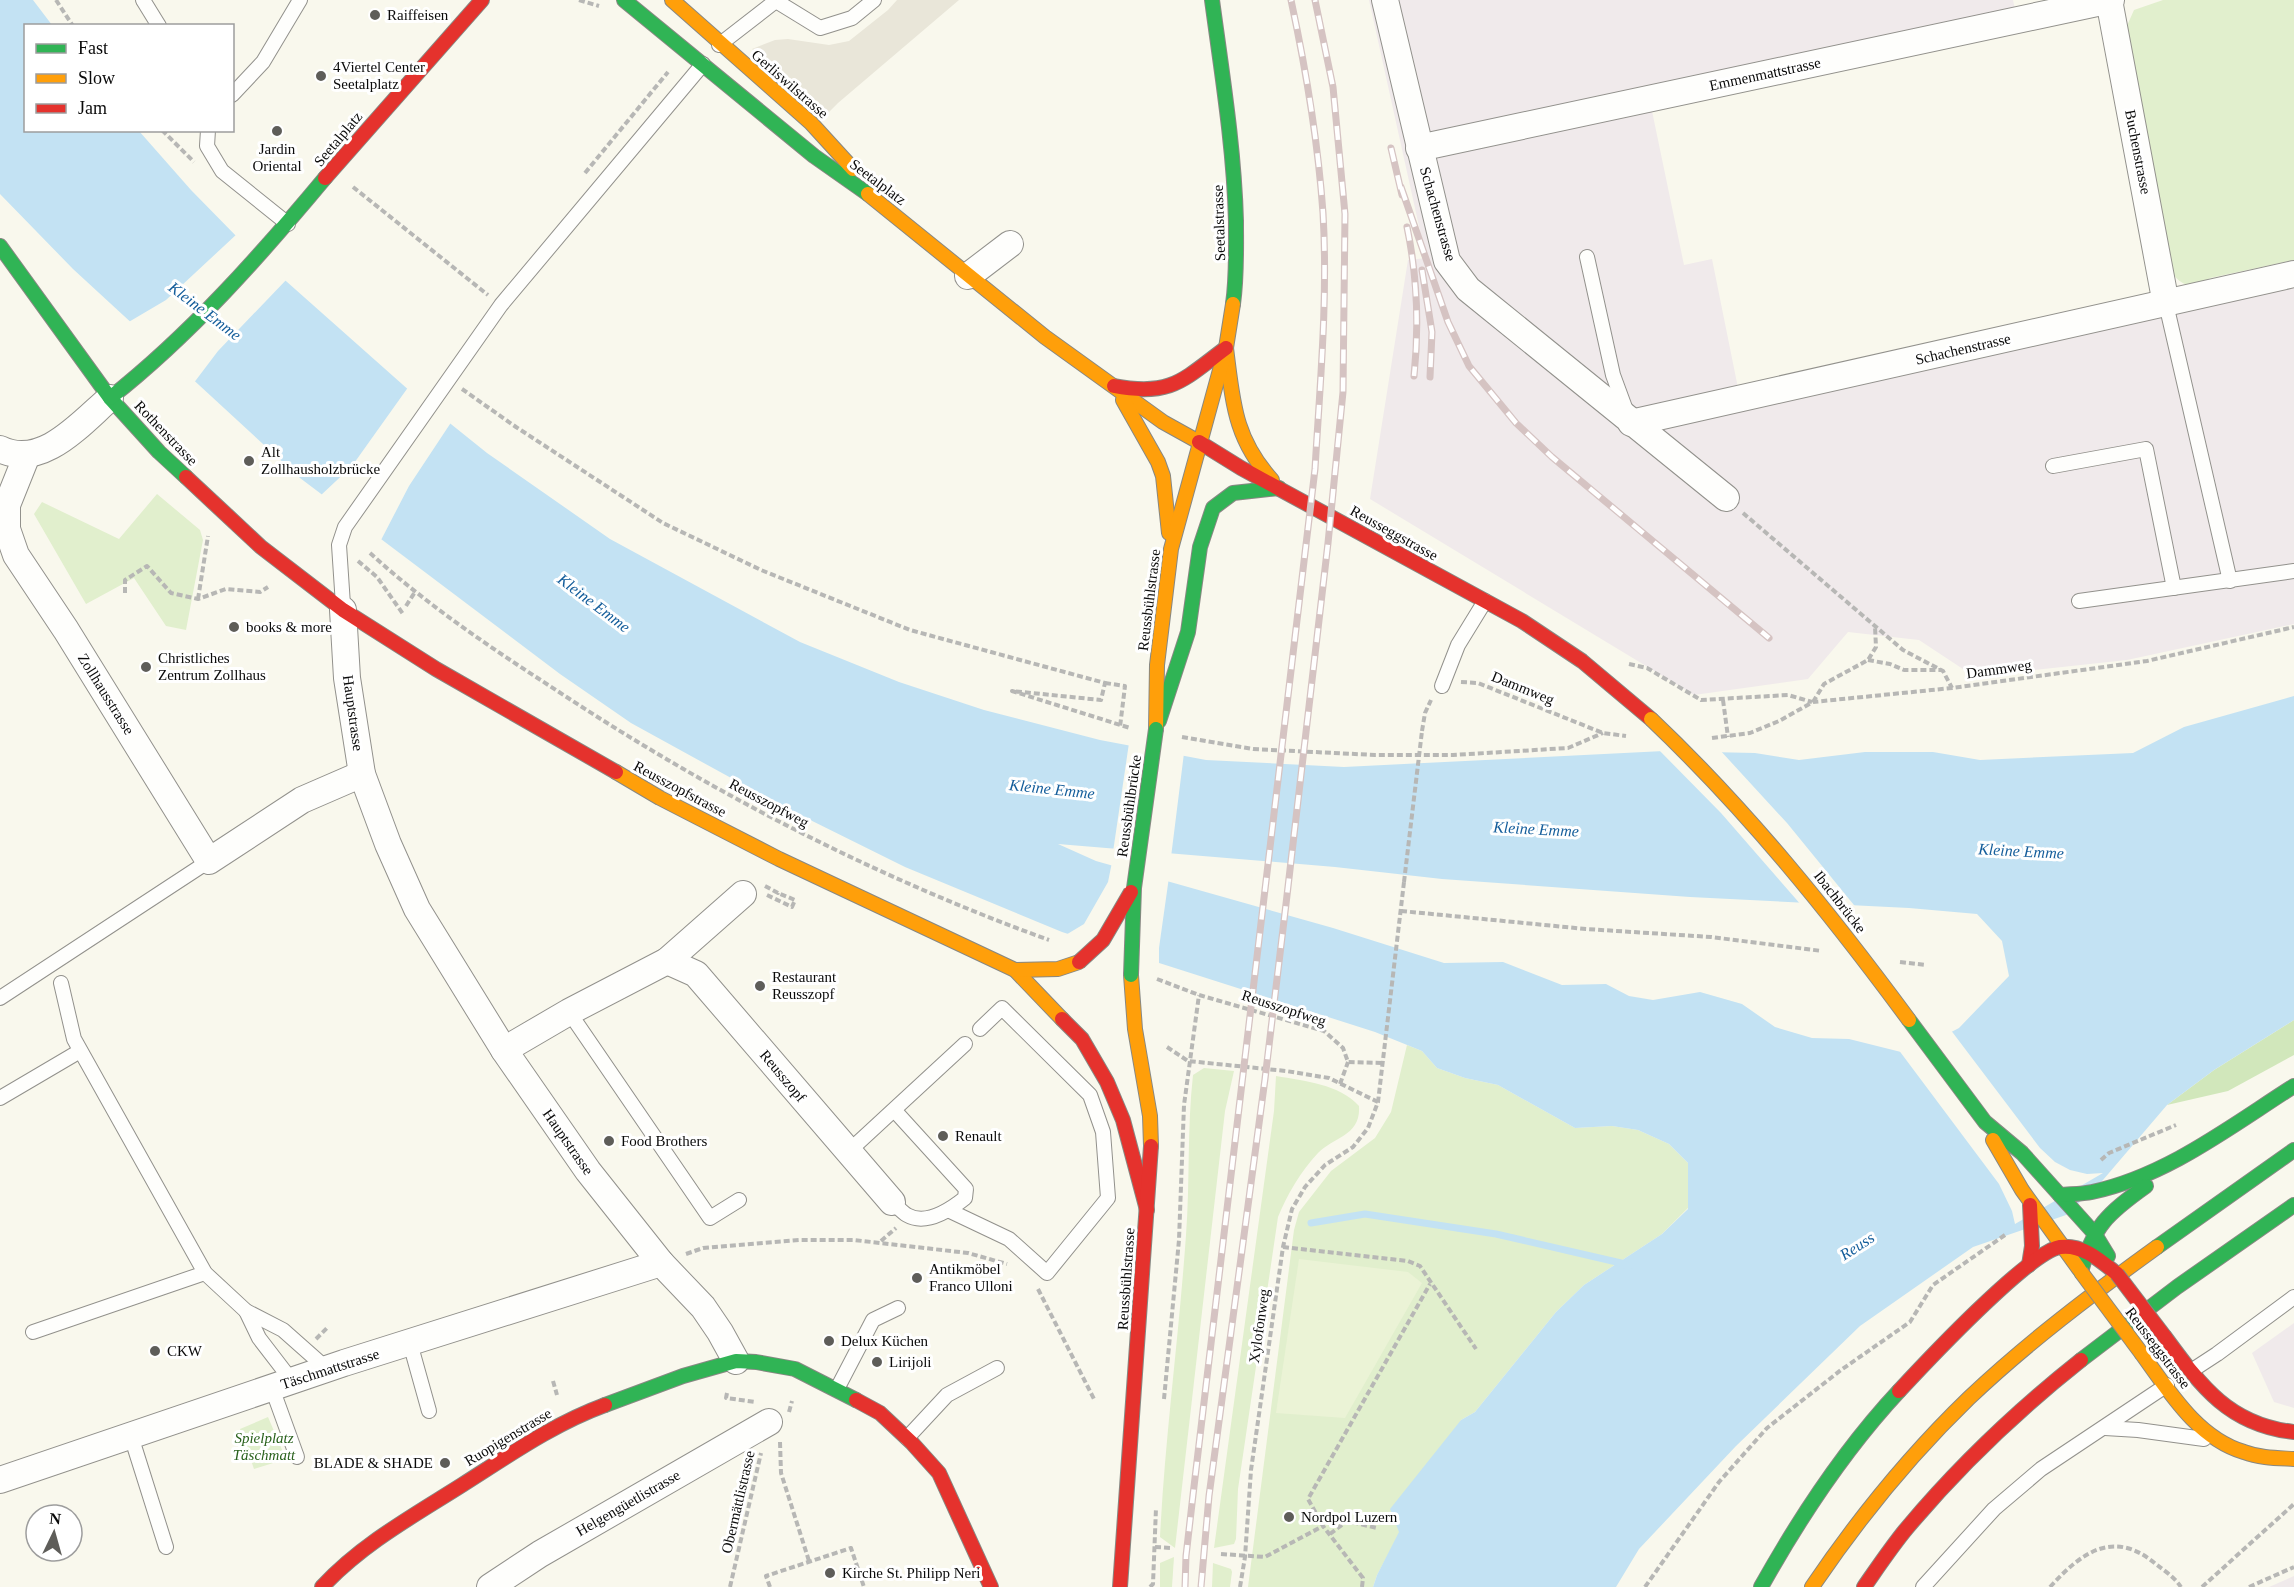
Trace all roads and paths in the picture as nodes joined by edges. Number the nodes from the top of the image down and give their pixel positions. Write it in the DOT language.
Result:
graph roads {
  1 [pos="56,0"];
  2 [pos="143,0"];
  3 [pos="300,0"];
  4 [pos="482,0"];
  5 [pos="579,0"];
  6 [pos="624,0"];
  7 [pos="672,0"];
  8 [pos="777,0"];
  9 [pos="874,0"];
  10 [pos="1212,0"];
  11 [pos="1385,0"];
  12 [pos="2110,0"];
  13 [pos="2069,4"];
  14 [pos="605,9"];
  15 [pos="72,24"];
  16 [pos="158,24"];
  17 [pos="720,45"];
  18 [pos="702,65"];
  19 [pos="672,68"];
  20 [pos="234,93"];
  21 [pos="202,132"];
  22 [pos="208,132"];
  23 [pos="207,146"];
  24 [pos="1419,148"];
  25 [pos="333,171"];
  26 [pos="582,176"];
  27 [pos="878,201"];
  28 [pos="288,224"];
  29 [pos="1010,244"];
  30 [pos="0,246"];
  31 [pos="1587,257"];
  32 [pos="2294,274"];
  33 [pos="968,276"];
  34 [pos="493,284"];
  35 [pos="485,293"];
  36 [pos="2166,304"];
  37 [pos="501,305"];
  38 [pos="1226,348"];
  39 [pos="448,379"];
  40 [pos="1114,386"];
  41 [pos="110,398"];
  42 [pos="1631,423"];
  43 [pos="1199,442"];
  44 [pos="0,449"];
  45 [pos="27,455"];
  46 [pos="2053,466"];
  47 [pos="1279,488"];
  48 [pos="1726,498"];
  49 [pos="208,532"];
  50 [pos="339,545"];
  51 [pos="1171,549"];
  52 [pos="370,554"];
  53 [pos="2294,571"];
  54 [pos="2230,581"];
  55 [pos="273,584"];
  56 [pos="2174,588"];
  57 [pos="415,592"];
  58 [pos="125,593"];
  59 [pos="391,597"];
  60 [pos="198,598"];
  61 [pos="2079,601"];
  62 [pos="1485,602"];
  63 [pos="406,606"];
  64 [pos="344,610"];
  65 [pos="1875,626"];
  66 [pos="2294,627"];
  67 [pos="1868,660"];
  68 [pos="1621,668"];
  69 [pos="1943,671"];
  70 [pos="1105,683"];
  71 [pos="1442,686"];
  72 [pos="1952,688"];
  73 [pos="1723,700"];
  74 [pos="1812,702"];
  75 [pos="1651,719"];
  76 [pos="1120,727"];
  77 [pos="1132,729"];
  78 [pos="1156,729"];
  79 [pos="1603,733"];
  80 [pos="1178,736"];
  81 [pos="1633,736"];
  82 [pos="1728,737"];
  83 [pos="1711,738"];
  84 [pos="362,774"];
  85 [pos="209,861"];
  86 [pos="1134,888"];
  87 [pos="777,892"];
  88 [pos="755,895"];
  89 [pos="1401,911"];
  90 [pos="1060,944"];
  91 [pos="1826,952"];
  92 [pos="667,961"];
  93 [pos="1079,962"];
  94 [pos="1901,962"];
  95 [pos="1926,965"];
  96 [pos="1015,970"];
  97 [pos="1131,975"];
  98 [pos="1156,979"];
  99 [pos="61,983"];
  100 [pos="1199,995"];
  101 [pos="0,998"];
  102 [pos="569,1012"];
  103 [pos="980,1029"];
  104 [pos="965,1044"];
  105 [pos="1164,1045"];
  106 [pos="504,1050"];
  107 [pos="80,1051"];
  108 [pos="1188,1061"];
  109 [pos="1348,1062"];
  110 [pos="1383,1063"];
  111 [pos="1340,1084"];
  112 [pos="2294,1086"];
  113 [pos="0,1098"];
  114 [pos="1378,1102"];
  115 [pos="895,1111"];
  116 [pos="1985,1122"];
  117 [pos="2294,1150"];
  118 [pos="848,1152"];
  119 [pos="2177,1159"];
  120 [pos="2042,1175"];
  121 [pos="2060,1195"];
  122 [pos="739,1200"];
  123 [pos="892,1202"];
  124 [pos="2030,1205"];
  125 [pos="2294,1205"];
  126 [pos="950,1210"];
  127 [pos="1147,1210"];
  128 [pos="2014,1228"];
  129 [pos="2094,1233"];
  130 [pos="2064,1246"];
  131 [pos="1283,1248"];
  132 [pos="2086,1251"];
  133 [pos="661,1263"];
  134 [pos="2029,1265"];
  135 [pos="1013,1268"];
  136 [pos="2081,1272"];
  137 [pos="205,1273"];
  138 [pos="2117,1274"];
  139 [pos="1430,1284"];
  140 [pos="1036,1287"];
  141 [pos="2294,1297"];
  142 [pos="898,1308"];
  143 [pos="246,1311"];
  144 [pos="33,1332"];
  145 [pos="410,1342"];
  146 [pos="1476,1349"];
  147 [pos="736,1361"];
  148 [pos="997,1368"];
  149 [pos="327,1369"];
  150 [pos="2190,1371"];
  151 [pos="282,1384"];
  152 [pos="2166,1386"];
  153 [pos="837,1389"];
  154 [pos="792,1401"];
  155 [pos="1095,1401"];
  156 [pos="1163,1408"];
  157 [pos="429,1411"];
  158 [pos="780,1424"];
  159 [pos="2105,1428"];
  160 [pos="2294,1432"];
  161 [pos="131,1436"];
  162 [pos="907,1438"];
  163 [pos="2224,1445"];
  164 [pos="297,1457"];
  165 [pos="2294,1459"];
  166 [pos="0,1480"];
  167 [pos="2294,1503"];
  168 [pos="1156,1506"];
  169 [pos="1323,1526"];
  170 [pos="1377,1528"];
  171 [pos="1330,1534"];
  172 [pos="970,1539"];
  173 [pos="166,1547"];
  174 [pos="1155,1547"];
  175 [pos="1172,1548"];
  176 [pos="1221,1554"];
  177 [pos="1245,1557"];
  178 [pos="809,1561"];
  179 [pos="2294,1567"];
  180 [pos="322,1587"];
  181 [pos="490,1587"];
  182 [pos="730,1587"];
  183 [pos="770,1587"];
  184 [pos="864,1587"];
  185 [pos="977,1587"];
  186 [pos="991,1587"];
  187 [pos="1120,1587"];
  188 [pos="1150,1587"];
  189 [pos="1240,1587"];
  190 [pos="1362,1587"];
  191 [pos="1645,1587"];
  192 [pos="1761,1587"];
  193 [pos="1812,1587"];
  194 [pos="1864,1587"];
  195 [pos="1923,1587"];
  196 [pos="2050,1587"];
  197 [pos="2181,1587"];
  198 [pos="2202,1587"];
  199 [pos="2249,1587"];
  1 -- 15 [label="path"];
  2 -- 16 [label="lane"];
  3 -- 20 [label="lane"];
  4 -- 25 [label="main road, Seetalplatz"];
  5 -- 14 [label="path"];
  6 -- 18 [label="main road, Seetalplatz"];
  7 -- 17 [label="main road, Gerliswilstrasse"];
  8 -- 9 [label="lane"];
  8 -- 17 [label="lane"];
  10 -- 38 [label="main road, Seetalstrasse"];
  11 -- 24 [label="street, Schachenstrasse"];
  12 -- 13 [label="street, Emmenmattstrasse"];
  12 -- 36 [label="street, Buchenstrasse"];
  13 -- 24 [label="street, Emmenmattstrasse"];
  17 -- 18 [label="lane"];
  17 -- 27 [label="main road, Gerliswilstrasse"];
  18 -- 27 [label="main road, Seetalplatz"];
  18 -- 37 [label="lane"];
  19 -- 26 [label="path"];
  21 -- 23 [label="lane"];
  22 -- 23 [label="lane"];
  23 -- 28 [label="lane"];
  24 -- 42 [label="street, Schachenstrasse"];
  25 -- 28 [label="main road, Seetalplatz"];
  25 -- 35 [label="path"];
  27 -- 33 [label="main road, Seetalplatz"];
  28 -- 41 [label="main road, Seetalplatz"];
  29 -- 33 [label="street"];
  30 -- 41 [label="main road, Rothenstrasse"];
  31 -- 42 [label="lane"];
  32 -- 36 [label="street, Schachenstrasse"];
  33 -- 40 [label="main road, Seetalplatz"];
  34 -- 35 [label="path"];
  35 -- 37 [label="path"];
  36 -- 42 [label="street, Schachenstrasse"];
  36 -- 54 [label="lane"];
  37 -- 39 [label="lane"];
  38 -- 40 [label="main road"];
  38 -- 43 [label="main road, Seetalstrasse"];
  38 -- 47 [label="main road"];
  39 -- 50 [label="lane"];
  39 -- 70 [label="path"];
  40 -- 43 [label="main road, Reusseggstrasse"];
  40 -- 51 [label="main road"];
  41 -- 45 [label="street"];
  41 -- 64 [label="main road, Rothenstrasse"];
  42 -- 48 [label="street, Schachenstrasse"];
  43 -- 47 [label="main road, Reusseggstrasse"];
  43 -- 51 [label="main road, Reussbühlstrasse"];
  44 -- 45 [label="street"];
  45 -- 85 [label="street, Zollhausstrasse"];
  46 -- 56 [label="lane"];
  47 -- 62 [label="main road, Reusseggstrasse"];
  47 -- 78 [label="main road"];
  48 -- 65 [label="path"];
  49 -- 60 [label="path"];
  50 -- 59 [label="path"];
  50 -- 64 [label="lane"];
  51 -- 78 [label="main road, Reussbühlstrasse"];
  52 -- 57 [label="path, Reusszopfweg"];
  53 -- 54 [label="lane"];
  54 -- 56 [label="lane"];
  55 -- 60 [label="path"];
  56 -- 61 [label="lane"];
  57 -- 63 [label="path"];
  57 -- 90 [label="path, Reusszopfweg"];
  58 -- 60 [label="path"];
  62 -- 71 [label="lane"];
  62 -- 75 [label="main road, Reusseggstrasse"];
  64 -- 84 [label="street, Hauptstrasse"];
  64 -- 96 [label="main road, Reusszopfstrasse"];
  65 -- 67 [label="path"];
  65 -- 69 [label="path"];
  66 -- 72 [label="path, Dammweg"];
  67 -- 69 [label="path"];
  67 -- 74 [label="path"];
  68 -- 73 [label="path"];
  69 -- 72 [label="path"];
  70 -- 76 [label="path"];
  70 -- 76 [label="path"];
  71 -- 79 [label="path, Dammweg"];
  71 -- 89 [label="path, bridge"];
  72 -- 74 [label="path, Dammweg"];
  73 -- 74 [label="path"];
  73 -- 82 [label="path"];
  74 -- 82 [label="path, Dammweg"];
  75 -- 116 [label="main road, Ibachbrücke, bridge"];
  76 -- 77 [label="path"];
  78 -- 86 [label="main road, Reussbühlbrücke, bridge"];
  79 -- 80 [label="path"];
  79 -- 81 [label="path, Dammweg"];
  82 -- 83 [label="path, Dammweg"];
  84 -- 85 [label="street"];
  84 -- 106 [label="street, Hauptstrasse"];
  85 -- 101 [label="lane"];
  86 -- 93 [label="main road, Reussbühlbrücke, bridge"];
  86 -- 97 [label="main road, Reussbühlbrücke, bridge"];
  87 -- 88 [label="path"];
  88 -- 92 [label="street"];
  89 -- 91 [label="path"];
  89 -- 110 [label="path"];
  92 -- 102 [label="street"];
  92 -- 118 [label="street, Reusszopf"];
  93 -- 96 [label="main road, Reusszopfstrasse"];
  94 -- 95 [label="path"];
  96 -- 127 [label="main road, Reusszopfstrasse"];
  97 -- 127 [label="main road, Reussbühlstrasse"];
  98 -- 100 [label="path, Reusszopfweg"];
  99 -- 107 [label="lane"];
  100 -- 108 [label="path"];
  100 -- 109 [label="path, Reusszopfweg"];
  102 -- 106 [label="street"];
  102 -- 122 [label="lane"];
  103 -- 126 [label="lane"];
  104 -- 115 [label="lane"];
  105 -- 108 [label="path"];
  106 -- 133 [label="street, Hauptstrasse"];
  107 -- 113 [label="lane"];
  107 -- 137 [label="lane"];
  108 -- 111 [label="path"];
  108 -- 156 [label="path"];
  109 -- 110 [label="path"];
  109 -- 111 [label="path"];
  110 -- 114 [label="path"];
  111 -- 114 [label="path"];
  112 -- 119 [label="main road"];
  114 -- 131 [label="path, Xylofonweg"];
  115 -- 118 [label="lane"];
  115 -- 126 [label="lane"];
  116 -- 120 [label="main road, Ibachbrücke"];
  116 -- 124 [label="main road, Ibachbrücke"];
  117 -- 193 [label="main road"];
  118 -- 123 [label="street, Reusszopf"];
  119 -- 121 [label="main road"];
  119 -- 129 [label="main road"];
  120 -- 121 [label="main road, Reusseggstrasse"];
  121 -- 129 [label="main road, Reusseggstrasse"];
  123 -- 126 [label="lane"];
  124 -- 130 [label="main road, Reusseggstrasse"];
  124 -- 134 [label="main road"];
  125 -- 194 [label="main road"];
  127 -- 187 [label="main road, Reussbühlstrasse"];
  128 -- 191 [label="path"];
  129 -- 132 [label="main road"];
  129 -- 138 [label="main road, Reusseggstrasse"];
  130 -- 132 [label="main road"];
  130 -- 134 [label="main road"];
  130 -- 136 [label="main road, Reusseggstrasse"];
  131 -- 139 [label="path"];
  131 -- 177 [label="path, Xylofonweg"];
  132 -- 136 [label="main road"];
  132 -- 138 [label="main road"];
  133 -- 135 [label="path"];
  133 -- 145 [label="street, Täschmattstrasse"];
  133 -- 147 [label="street, Hauptstrasse"];
  134 -- 192 [label="main road"];
  136 -- 152 [label="main road, Reusseggstrasse, bridge"];
  137 -- 143 [label="lane"];
  137 -- 144 [label="lane"];
  138 -- 150 [label="main road, Reusseggstrasse, bridge"];
  139 -- 146 [label="path"];
  139 -- 169 [label="path"];
  140 -- 155 [label="path"];
  141 -- 150 [label="lane"];
  142 -- 153 [label="lane"];
  143 -- 149 [label="lane"];
  143 -- 151 [label="lane"];
  145 -- 149 [label="street, Täschmattstrasse"];
  145 -- 157 [label="lane"];
  147 -- 153 [label="main road"];
  147 -- 180 [label="main road, Ruopigenstrasse"];
  148 -- 162 [label="lane"];
  149 -- 151 [label="street, Täschmattstrasse"];
  150 -- 152 [label="lane"];
  150 -- 160 [label="main road, Reusseggstrasse"];
  151 -- 161 [label="street, Täschmattstrasse"];
  151 -- 164 [label="lane"];
  152 -- 159 [label="lane"];
  152 -- 163 [label="main road, Reusseggstrasse"];
  153 -- 162 [label="main road"];
  154 -- 158 [label="path"];
  158 -- 178 [label="path"];
  158 -- 181 [label="street, Helgengüetlistrasse"];
  158 -- 182 [label="path, Obermättlistrasse"];
  159 -- 163 [label="lane"];
  159 -- 195 [label="lane"];
  161 -- 166 [label="street, Täschmattstrasse"];
  161 -- 173 [label="lane"];
  162 -- 172 [label="main road"];
  163 -- 165 [label="main road, Reusseggstrasse"];
  167 -- 198 [label="path"];
  168 -- 174 [label="path"];
  169 -- 171 [label="path"];
  169 -- 177 [label="path"];
  170 -- 171 [label="path"];
  171 -- 190 [label="path"];
  172 -- 185 [label="main road"];
  172 -- 186 [label="main road"];
  174 -- 175 [label="path"];
  174 -- 188 [label="path"];
  176 -- 177 [label="path"];
  177 -- 189 [label="path, Xylofonweg"];
  178 -- 183 [label="path"];
  178 -- 184 [label="path"];
  179 -- 199 [label="path"];
  196 -- 197 [label="path"];
}
